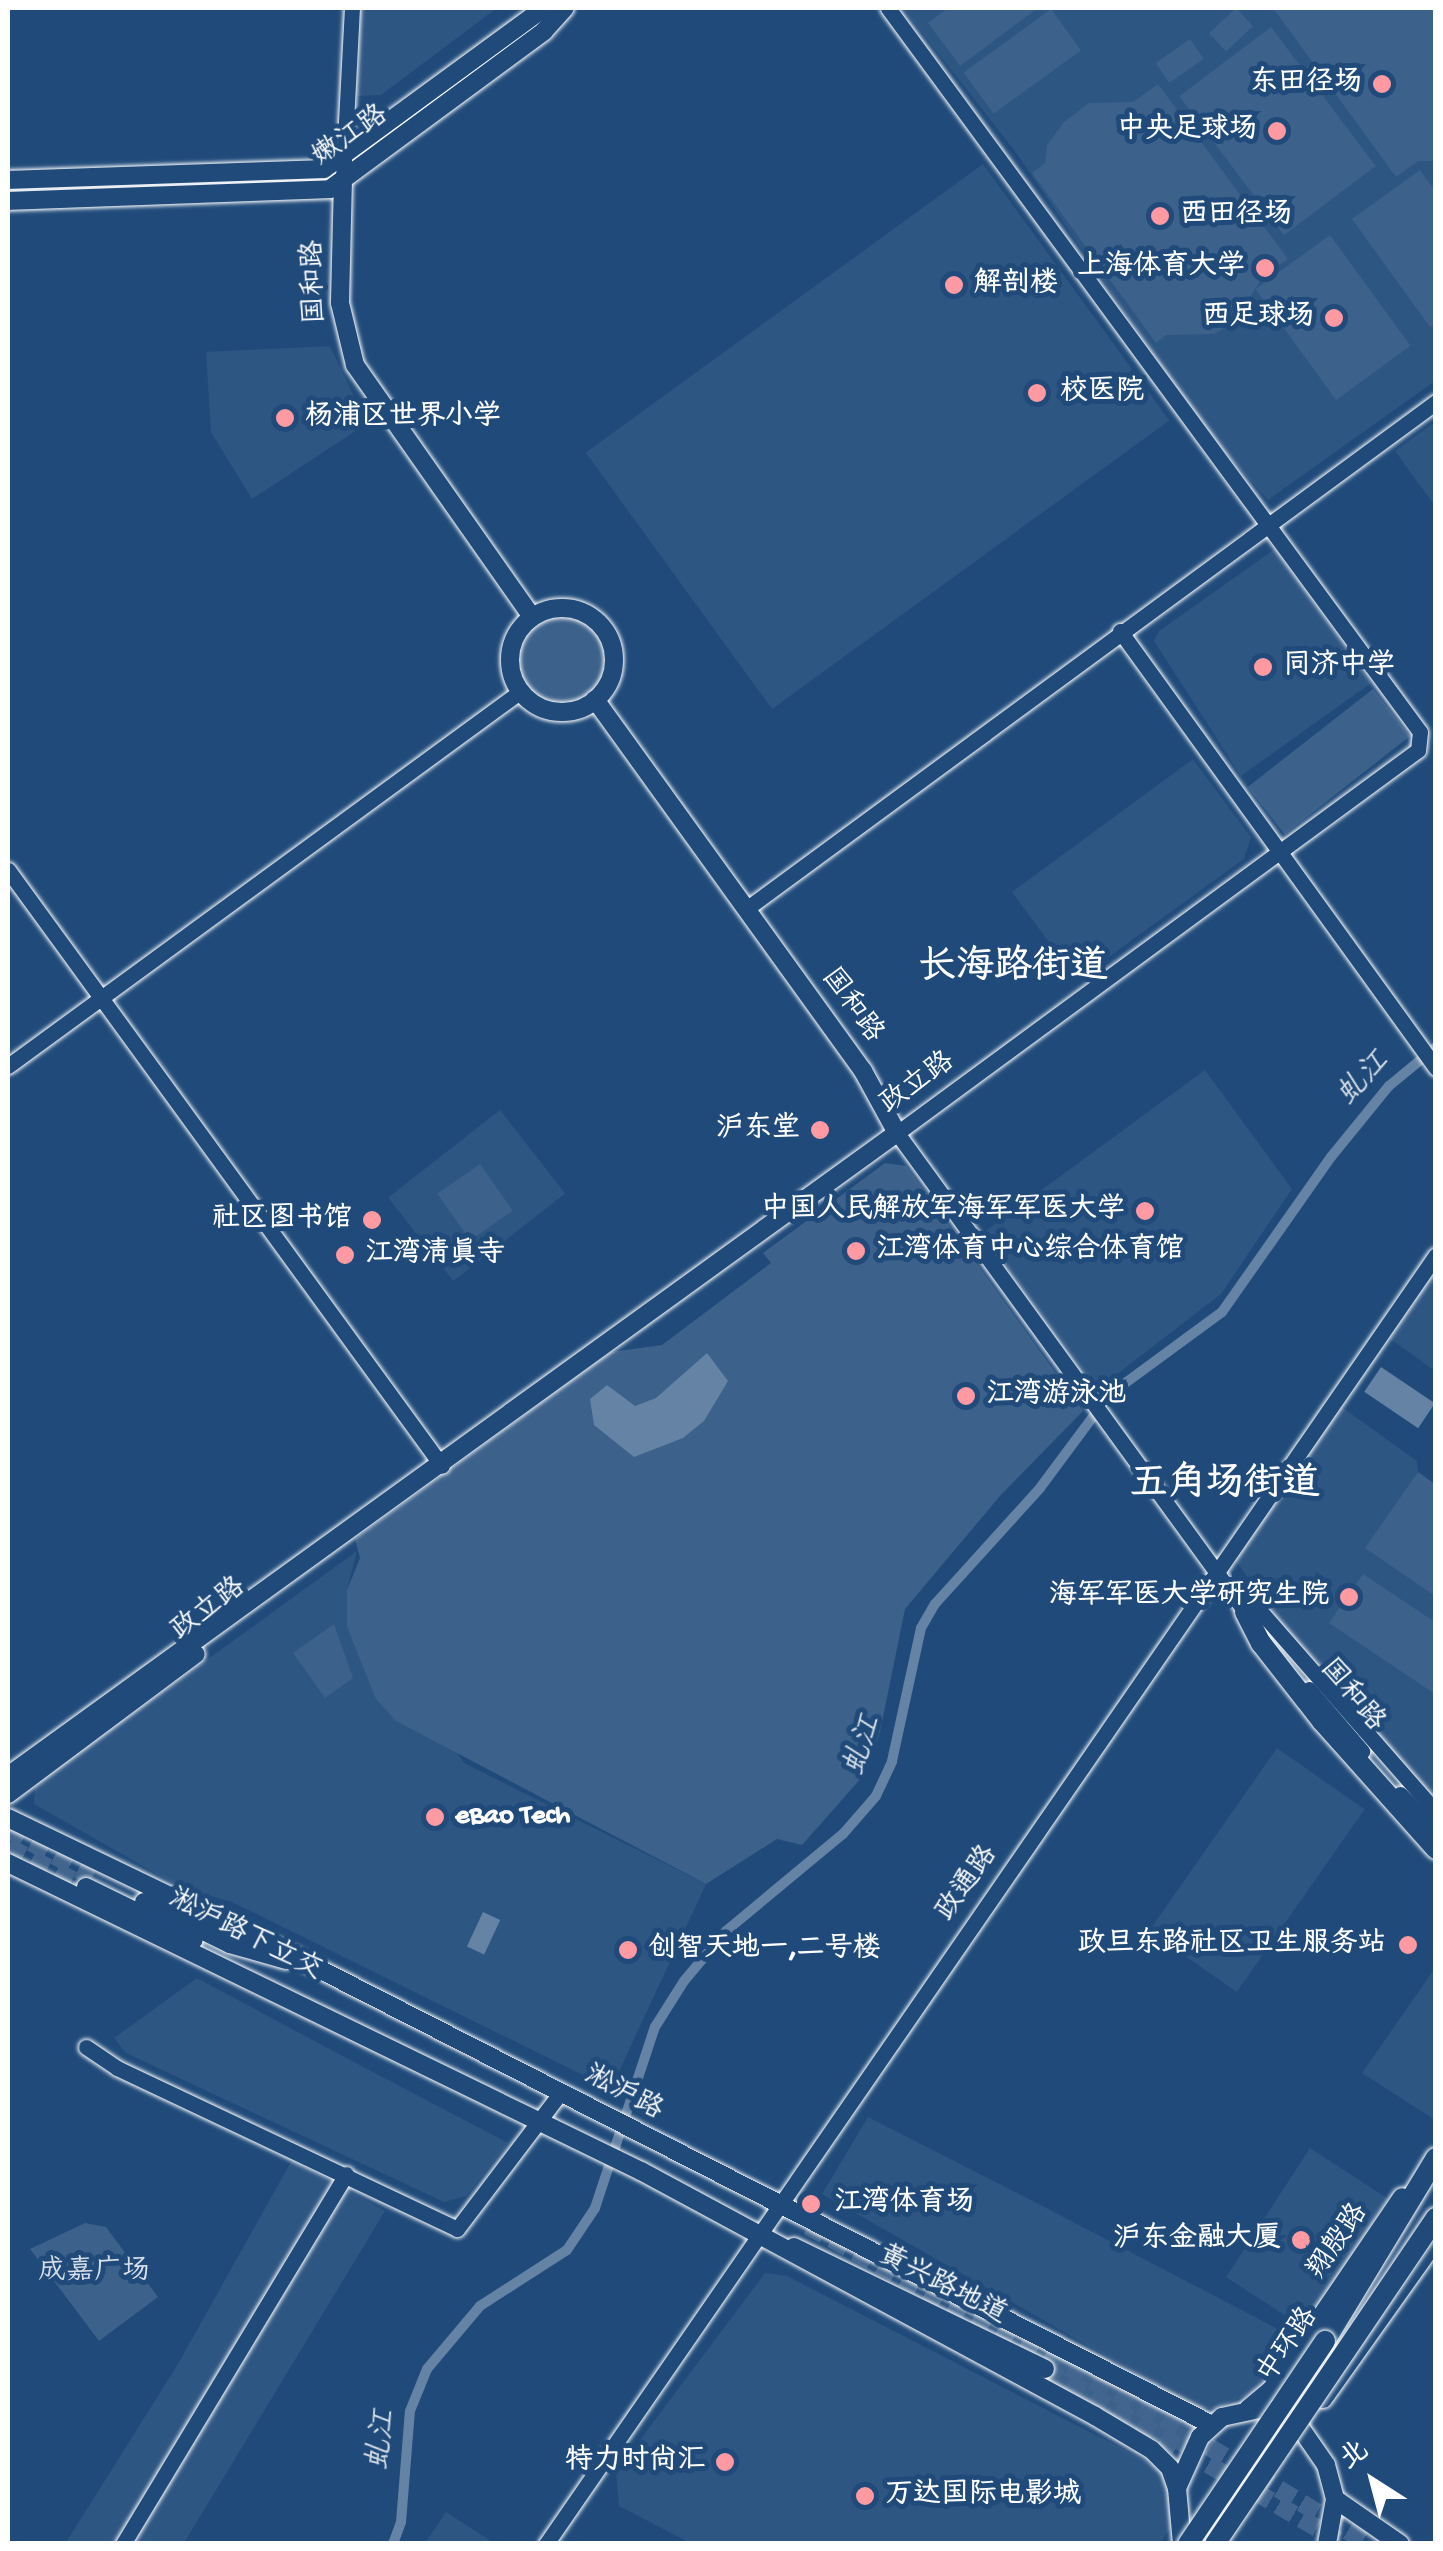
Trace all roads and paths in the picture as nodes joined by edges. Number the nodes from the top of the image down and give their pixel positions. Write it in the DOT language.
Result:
graph roads {
  1 [pos="352,8"];
  2 [pos="544,8"];
  3 [pos="565,8"];
  4 [pos="888,8"];
  5 [pos="343,155"];
  6 [pos="343,179"];
  7 [pos="8,180"];
  8 [pos="8,202"];
  9 [pos="1436,402"];
  10 [pos="1268,526"];
  11 [pos="532,617"];
  12 [pos="1120,631"];
  13 [pos="521,692"];
  14 [pos="595,700"];
  15 [pos="1278,854"];
  16 [pos="8,870"];
  17 [pos="746,909"];
  18 [pos="99,998"];
  19 [pos="8,1066"];
  20 [pos="1436,1068"];
  21 [pos="897,1134"];
  22 [pos="1436,1255"];
  23 [pos="442,1466"];
  24 [pos="1218,1568"];
  25 [pos="1234,1590"];
  26 [pos="1245,1612"];
  27 [pos="1261,1644"];
  28 [pos="1149,1668"];
  29 [pos="8,1776"];
  30 [pos="8,1794"];
  31 [pos="1436,1812"];
  32 [pos="8,1818"];
  33 [pos="1436,1832"];
  34 [pos="1436,1849"];
  35 [pos="8,1863"];
  36 [pos="328,1976"];
  37 [pos="377,2038"];
  38 [pos="86,2047"];
  39 [pos="561,2092"];
  40 [pos="545,2121"];
  41 [pos="1436,2146"];
  42 [pos="1436,2158"];
  43 [pos="346,2174"];
  44 [pos="1436,2179"];
  45 [pos="775,2206"];
  46 [pos="1436,2222"];
  47 [pos="757,2234"];
  48 [pos="1436,2240"];
  49 [pos="1326,2341"];
  50 [pos="1045,2369"];
  51 [pos="1323,2400"];
  52 [pos="1246,2410"];
  53 [pos="1210,2424"];
  54 [pos="1312,2437"];
  55 [pos="1177,2488"];
  56 [pos="1335,2499"];
  57 [pos="1182,2537"];
  58 [pos="123,2544"];
  59 [pos="546,2544"];
  60 [pos="1164,2544"];
  61 [pos="1216,2544"];
  62 [pos="1328,2544"];
  63 [pos="1400,2544"];
  1 -- 5 [label="street, 国和路"];
  2 -- 5 [label="main road, 嫩江路"];
  3 -- 6 [label="main road, 嫩江路"];
  4 -- 10 [label="street"];
  5 -- 6 [label="street, 国和路"];
  5 -- 7 [label="main road, 嫩江路"];
  6 -- 8 [label="main road, 嫩江路"];
  6 -- 11 [label="main road, 国和路"];
  9 -- 10 [label="street"];
  10 -- 12 [label="street"];
  10 -- 15 [label="street, 政立路"];
  11 -- 13 [label="main road"];
  11 -- 14 [label="main road"];
  12 -- 15 [label="street"];
  12 -- 17 [label="street"];
  13 -- 14 [label="main road"];
  13 -- 18 [label="street"];
  14 -- 17 [label="main road, 国和路"];
  15 -- 20 [label="street"];
  15 -- 21 [label="street, 政立路"];
  16 -- 18 [label="street"];
  17 -- 21 [label="main road, 国和路"];
  18 -- 19 [label="street"];
  18 -- 23 [label="street"];
  21 -- 23 [label="main road, 政立路"];
  21 -- 24 [label="street, 国和路"];
  22 -- 24 [label="street, 政通路"];
  23 -- 29 [label="main road, 政立路"];
  23 -- 30 [label="main road, 政立路"];
  24 -- 25 [label="street, 国和路"];
  24 -- 28 [label="street, 政通路"];
  25 -- 26 [label="street, 国和路"];
  25 -- 31 [label="street, 国和路"];
  26 -- 27 [label="highway"];
  26 -- 33 [label="street, 国和路"];
  27 -- 28 [label="street"];
  27 -- 34 [label="highway"];
  28 -- 45 [label="street, 政通路"];
  32 -- 36 [label="main road, 淞沪路"];
  35 -- 37 [label="main road"];
  36 -- 37 [label="main road, 淞沪路下立交"];
  36 -- 39 [label="main road, 淞沪路"];
  37 -- 40 [label="main road"];
  38 -- 43 [label="street"];
  39 -- 40 [label="street"];
  39 -- 45 [label="main road, 淞沪路"];
  40 -- 43 [label="street"];
  40 -- 47 [label="main road"];
  41 -- 52 [label="main road, 翔殷路"];
  42 -- 49 [label="highway"];
  43 -- 58 [label="street"];
  44 -- 49 [label="highway, 中环路"];
  45 -- 47 [label="street, 政通路"];
  45 -- 53 [label="main road, 淞沪路"];
  46 -- 51 [label="main road"];
  46 -- 61 [label="highway, 中环路, bridge"];
  47 -- 50 [label="main road, 黄兴路地道"];
  47 -- 55 [label="main road"];
  47 -- 59 [label="street, 政通路"];
  48 -- 51 [label="main road"];
  49 -- 57 [label="highway, 中环路, bridge"];
  51 -- 54 [label="main road"];
  52 -- 53 [label="main road"];
  52 -- 54 [label="main road"];
  53 -- 55 [label="main road"];
  54 -- 56 [label="main road"];
  55 -- 57 [label="main road"];
  56 -- 62 [label="main road"];
  56 -- 63 [label="main road"];
  57 -- 60 [label="main road"];
}
